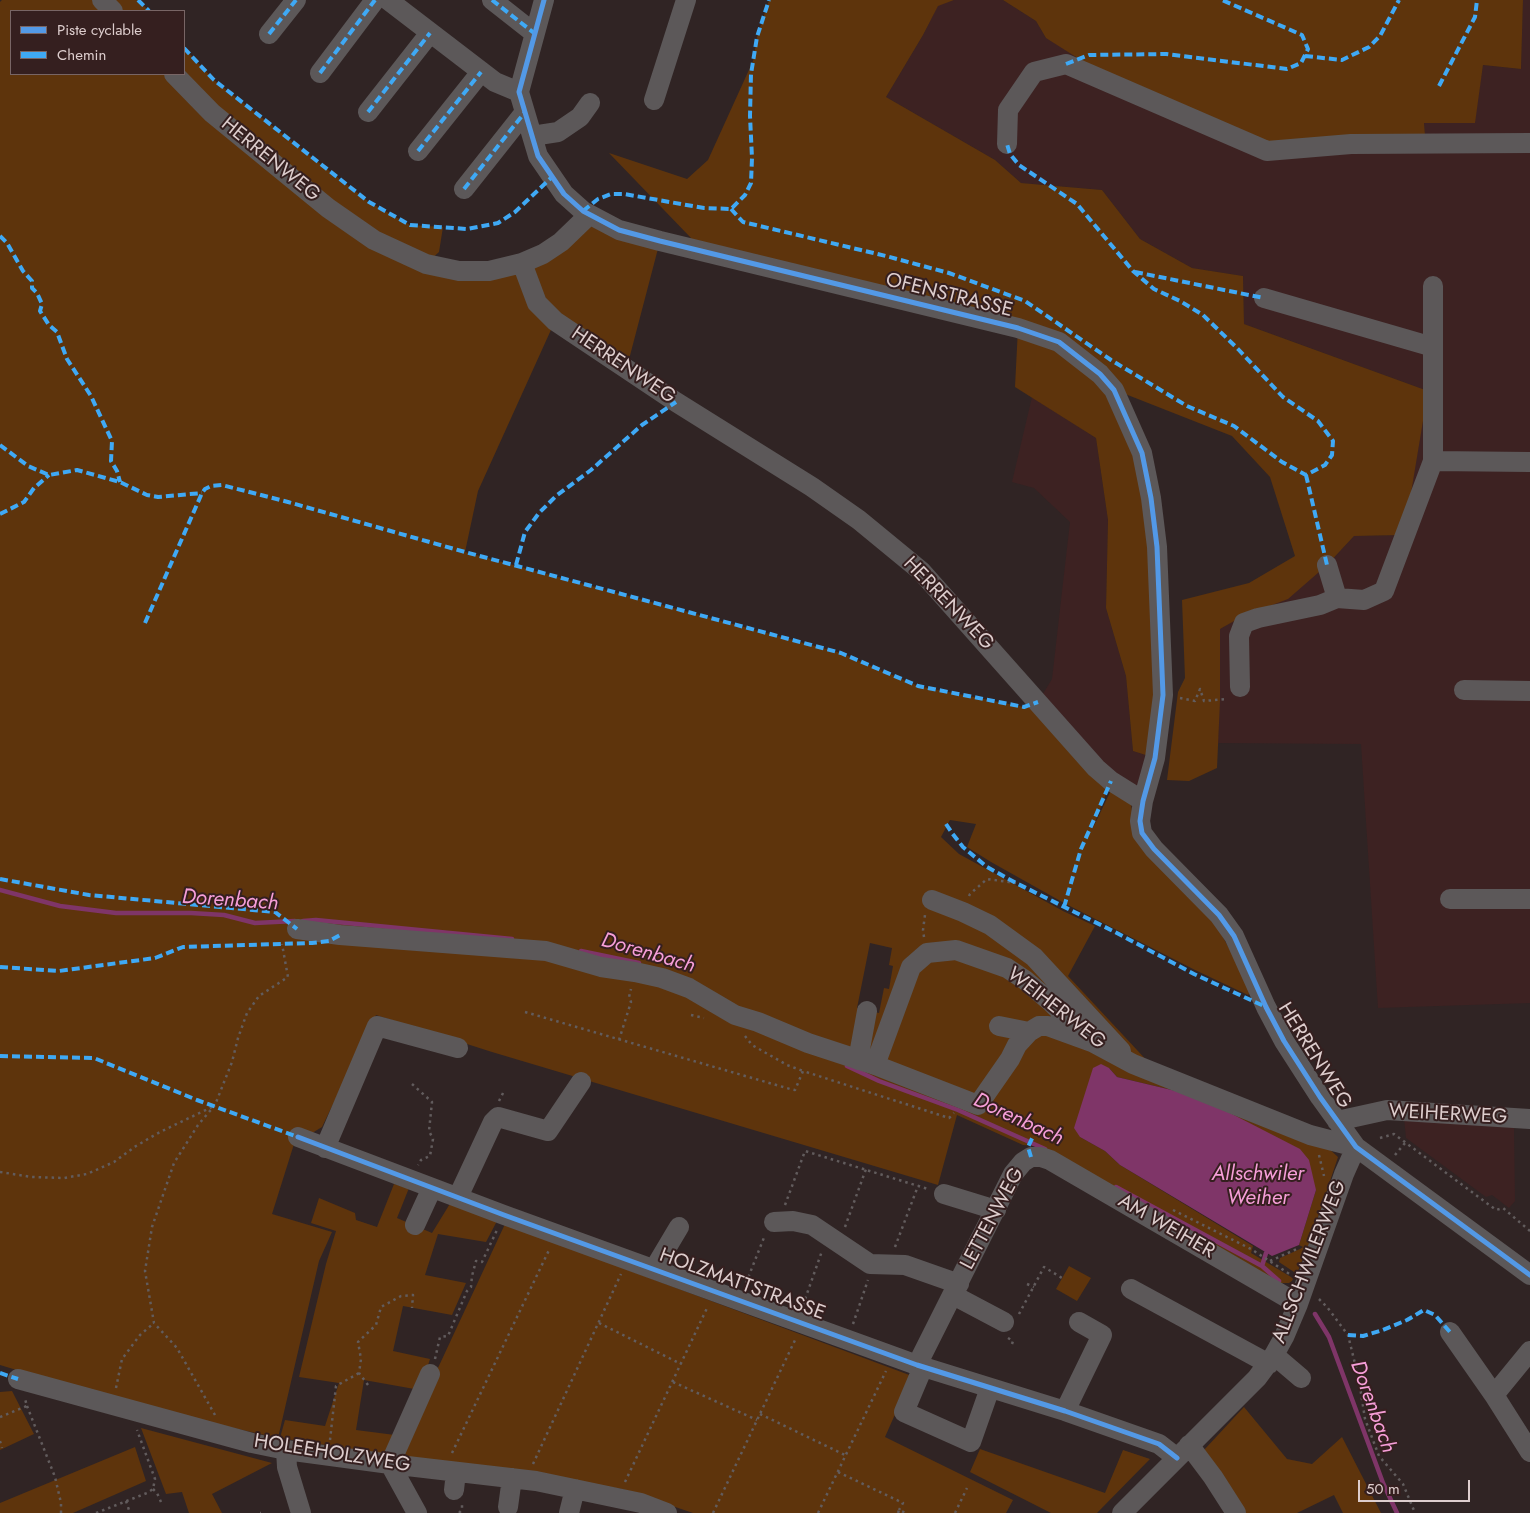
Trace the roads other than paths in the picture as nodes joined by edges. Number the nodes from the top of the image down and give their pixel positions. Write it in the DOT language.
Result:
graph roads {
  1 [pos="102,0"];
  2 [pos="296,0"];
  3 [pos="375,0"];
  4 [pos="388,0"];
  5 [pos="492,0"];
  6 [pos="544,0"];
  7 [pos="686,0"];
  8 [pos="112,10"];
  9 [pos="430,33"];
  10 [pos="534,33"];
  11 [pos="269,34"];
  12 [pos="481,72"];
  13 [pos="320,73"];
  14 [pos="175,75"];
  15 [pos="519,92"];
  16 [pos="654,100"];
  17 [pos="590,103"];
  18 [pos="368,112"];
  19 [pos="525,112"];
  20 [pos="532,136"];
  21 [pos="1530,143"];
  22 [pos="1007,144"];
  23 [pos="418,151"];
  24 [pos="464,189"];
  25 [pos="589,216"];
  26 [pos="522,264"];
  27 [pos="1433,286"];
  28 [pos="1264,298"];
  29 [pos="1433,347"];
  30 [pos="1433,461"];
  31 [pos="1530,462"];
  32 [pos="1326,565"];
  33 [pos="1336,598"];
  34 [pos="1240,687"];
  35 [pos="1464,690"];
  36 [pos="1530,691"];
  37 [pos="1143,801"];
  38 [pos="1450,899"];
  39 [pos="1530,899"];
  40 [pos="932,900"];
  41 [pos="297,929"];
  42 [pos="868,1011"];
  43 [pos="999,1026"];
  44 [pos="1029,1032"];
  45 [pos="1092,1042"];
  46 [pos="458,1048"];
  47 [pos="866,1063"];
  48 [pos="1133,1064"];
  49 [pos="580,1082"];
  50 [pos="1333,1115"];
  51 [pos="1530,1119"];
  52 [pos="1306,1134"];
  53 [pos="298,1137"];
  54 [pos="1356,1147"];
  55 [pos="325,1148"];
  56 [pos="1031,1157"];
  57 [pos="432,1188"];
  58 [pos="944,1194"];
  59 [pos="458,1197"];
  60 [pos="996,1210"];
  61 [pos="774,1222"];
  62 [pos="416,1224"];
  63 [pos="679,1227"];
  64 [pos="654,1269"];
  65 [pos="1530,1275"];
  66 [pos="956,1289"];
  67 [pos="1131,1289"];
  68 [pos="1307,1300"];
  69 [pos="1010,1321"];
  70 [pos="1079,1322"];
  71 [pos="1450,1332"];
  72 [pos="1530,1351"];
  73 [pos="1271,1360"];
  74 [pos="920,1366"];
  75 [pos="430,1374"];
  76 [pos="1301,1378"];
  77 [pos="18,1379"];
  78 [pos="990,1388"];
  79 [pos="1494,1396"];
  80 [pos="1065,1411"];
  81 [pos="286,1450"];
  82 [pos="1183,1451"];
  83 [pos="1530,1452"];
  84 [pos="390,1464"];
  85 [pos="519,1479"];
  86 [pos="576,1489"];
  87 [pos="508,1507"];
  88 [pos="639,1508"];
  89 [pos="1131,1509"];
  90 [pos="1232,1512"];
  91 [pos="301,1513"];
  92 [pos="417,1513"];
  93 [pos="569,1513"];
  94 [pos="667,1513"];
  1 -- 8 [label="street"];
  2 -- 11 [label="street"];
  3 -- 13 [label="street"];
  4 -- 9 [label="street"];
  5 -- 10 [label="street"];
  6 -- 10 [label="street"];
  7 -- 16 [label="street"];
  9 -- 12 [label="street"];
  9 -- 18 [label="street"];
  10 -- 15 [label="street"];
  12 -- 15 [label="street"];
  12 -- 23 [label="street"];
  14 -- 26 [label="street, HERRENWEG"];
  15 -- 19 [label="street, OFENSTRASSE"];
  17 -- 20 [label="street"];
  19 -- 20 [label="street, OFENSTRASSE"];
  19 -- 24 [label="street"];
  20 -- 25 [label="street, OFENSTRASSE"];
  21 -- 22 [label="street"];
  25 -- 26 [label="street"];
  25 -- 37 [label="street, OFENSTRASSE"];
  26 -- 37 [label="street, HERRENWEG"];
  27 -- 29 [label="street"];
  28 -- 29 [label="street"];
  29 -- 30 [label="street"];
  30 -- 31 [label="street"];
  30 -- 33 [label="street"];
  32 -- 33 [label="street"];
  33 -- 34 [label="street"];
  35 -- 36 [label="street"];
  37 -- 50 [label="street, HERRENWEG"];
  38 -- 39 [label="street"];
  40 -- 48 [label="street"];
  41 -- 47 [label="street"];
  42 -- 47 [label="street"];
  43 -- 44 [label="street"];
  44 -- 45 [label="street"];
  44 -- 47 [label="street"];
  45 -- 47 [label="street, WEIHERWEG"];
  45 -- 48 [label="street, WEIHERWEG"];
  46 -- 55 [label="street"];
  48 -- 52 [label="street, WEIHERWEG"];
  49 -- 59 [label="street"];
  50 -- 51 [label="street, WEIHERWEG"];
  50 -- 52 [label="street"];
  50 -- 54 [label="street, HERRENWEG"];
  52 -- 54 [label="street, WEIHERWEG"];
  53 -- 55 [label="street, HOLZMATTSTRASSE"];
  54 -- 65 [label="street, HERRENWEG"];
  54 -- 68 [label="street, ALLSCHWILERWEG"];
  55 -- 57 [label="street, HOLZMATTSTRASSE"];
  56 -- 60 [label="street, LETTENWEG"];
  56 -- 68 [label="street, AM WEIHER"];
  57 -- 59 [label="street, HOLZMATTSTRASSE"];
  57 -- 62 [label="street"];
  58 -- 60 [label="street"];
  59 -- 64 [label="street, HOLZMATTSTRASSE"];
  60 -- 66 [label="street, LETTENWEG"];
  61 -- 66 [label="street, LETTENWEG"];
  63 -- 64 [label="street"];
  64 -- 74 [label="street, HOLZMATTSTRASSE"];
  66 -- 69 [label="street"];
  66 -- 74 [label="street, LETTENWEG"];
  67 -- 73 [label="street"];
  68 -- 73 [label="street, ALLSCHWILERWEG"];
  70 -- 80 [label="street"];
  71 -- 79 [label="street"];
  72 -- 79 [label="street"];
  73 -- 76 [label="street"];
  73 -- 82 [label="street, ALLSCHWILERWEG"];
  74 -- 78 [label="street, HOLZMATTSTRASSE"];
  74 -- 78 [label="street, LETTENWEG"];
  75 -- 84 [label="street"];
  77 -- 81 [label="street, HOLEEHOLZWEG"];
  78 -- 80 [label="street, HOLZMATTSTRASSE"];
  79 -- 83 [label="street"];
  80 -- 82 [label="street, HOLZMATTSTRASSE"];
  81 -- 84 [label="street, HOLEEHOLZWEG"];
  81 -- 91 [label="street"];
  82 -- 89 [label="street, ALLSCHWILERWEG"];
  82 -- 90 [label="street, HOLZMATTSTRASSE"];
  84 -- 85 [label="street, HOLEEHOLZWEG"];
  84 -- 92 [label="street"];
  85 -- 86 [label="street, HOLEEHOLZWEG"];
  85 -- 87 [label="street"];
  86 -- 88 [label="street, HOLEEHOLZWEG"];
  86 -- 93 [label="street"];
  88 -- 94 [label="street, HOLEEHOLZWEG"];
}
